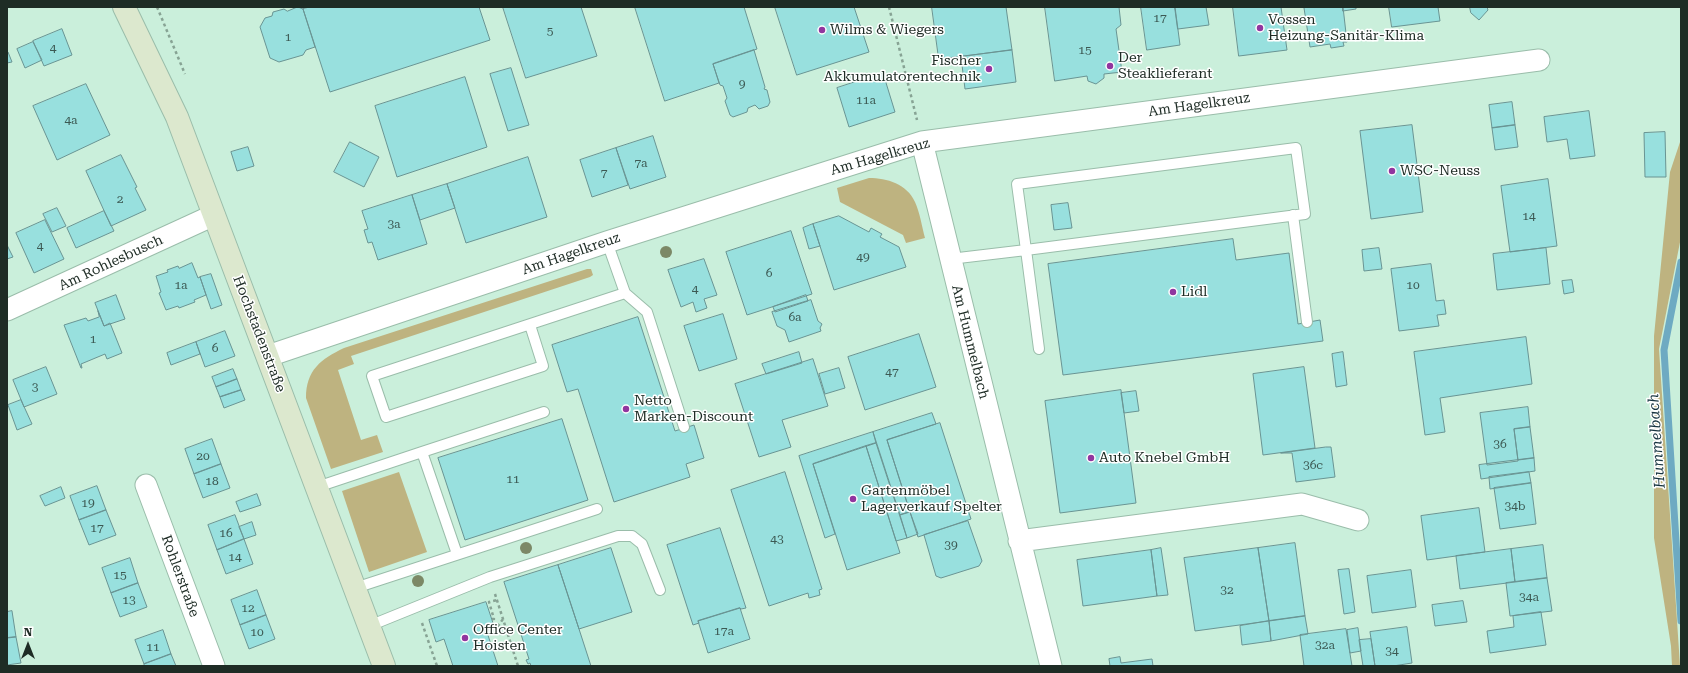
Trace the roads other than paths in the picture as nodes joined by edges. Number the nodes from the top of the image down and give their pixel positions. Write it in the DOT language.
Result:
graph roads {
  1 [pos="124,7"];
  2 [pos="1540,60"];
  3 [pos="922,142"];
  4 [pos="214,215"];
  5 [pos="1293,215"];
  6 [pos="607,242"];
  7 [pos="1026,250"];
  8 [pos="950,259"];
  9 [pos="625,293"];
  10 [pos="7,310"];
  11 [pos="1307,322"];
  12 [pos="530,325"];
  13 [pos="1039,349"];
  14 [pos="268,356"];
  15 [pos="544,412"];
  16 [pos="684,427"];
  17 [pos="422,452"];
  18 [pos="146,485"];
  19 [pos="317,487"];
  20 [pos="597,509"];
  21 [pos="1358,520"];
  22 [pos="1019,541"];
  23 [pos="457,554"];
  24 [pos="355,588"];
  25 [pos="660,590"];
  26 [pos="369,626"];
  27 [pos="214,666"];
  28 [pos="384,666"];
  29 [pos="1050,666"];
  1 -- 4 [label="main road, Hochstadenstraße"];
  2 -- 3 [label="street, Am Hagelkreuz"];
  3 -- 6 [label="street, Am Hagelkreuz"];
  3 -- 8 [label="street, Am Hummelbach"];
  4 -- 10 [label="street, Am Rohlesbusch"];
  4 -- 14 [label="main road, Hochstadenstraße"];
  5 -- 7 [label="lane"];
  5 -- 7 [label="lane"];
  5 -- 11 [label="lane"];
  6 -- 9 [label="lane"];
  6 -- 14 [label="street, Am Hagelkreuz"];
  7 -- 8 [label="lane"];
  7 -- 13 [label="lane"];
  8 -- 22 [label="street, Am Hummelbach"];
  9 -- 12 [label="lane"];
  9 -- 16 [label="lane"];
  12 -- 12 [label="lane"];
  14 -- 19 [label="main road, Hochstadenstraße"];
  15 -- 17 [label="lane"];
  17 -- 19 [label="lane"];
  17 -- 23 [label="lane"];
  18 -- 27 [label="street, Rohlerstraße"];
  19 -- 24 [label="main road, Hochstadenstraße"];
  20 -- 23 [label="lane"];
  21 -- 22 [label="street"];
  22 -- 29 [label="street, Am Hummelbach"];
  23 -- 24 [label="lane"];
  24 -- 26 [label="main road, Hochstadenstraße"];
  25 -- 26 [label="lane"];
  26 -- 28 [label="main road, Hochstadenstraße"];
}
